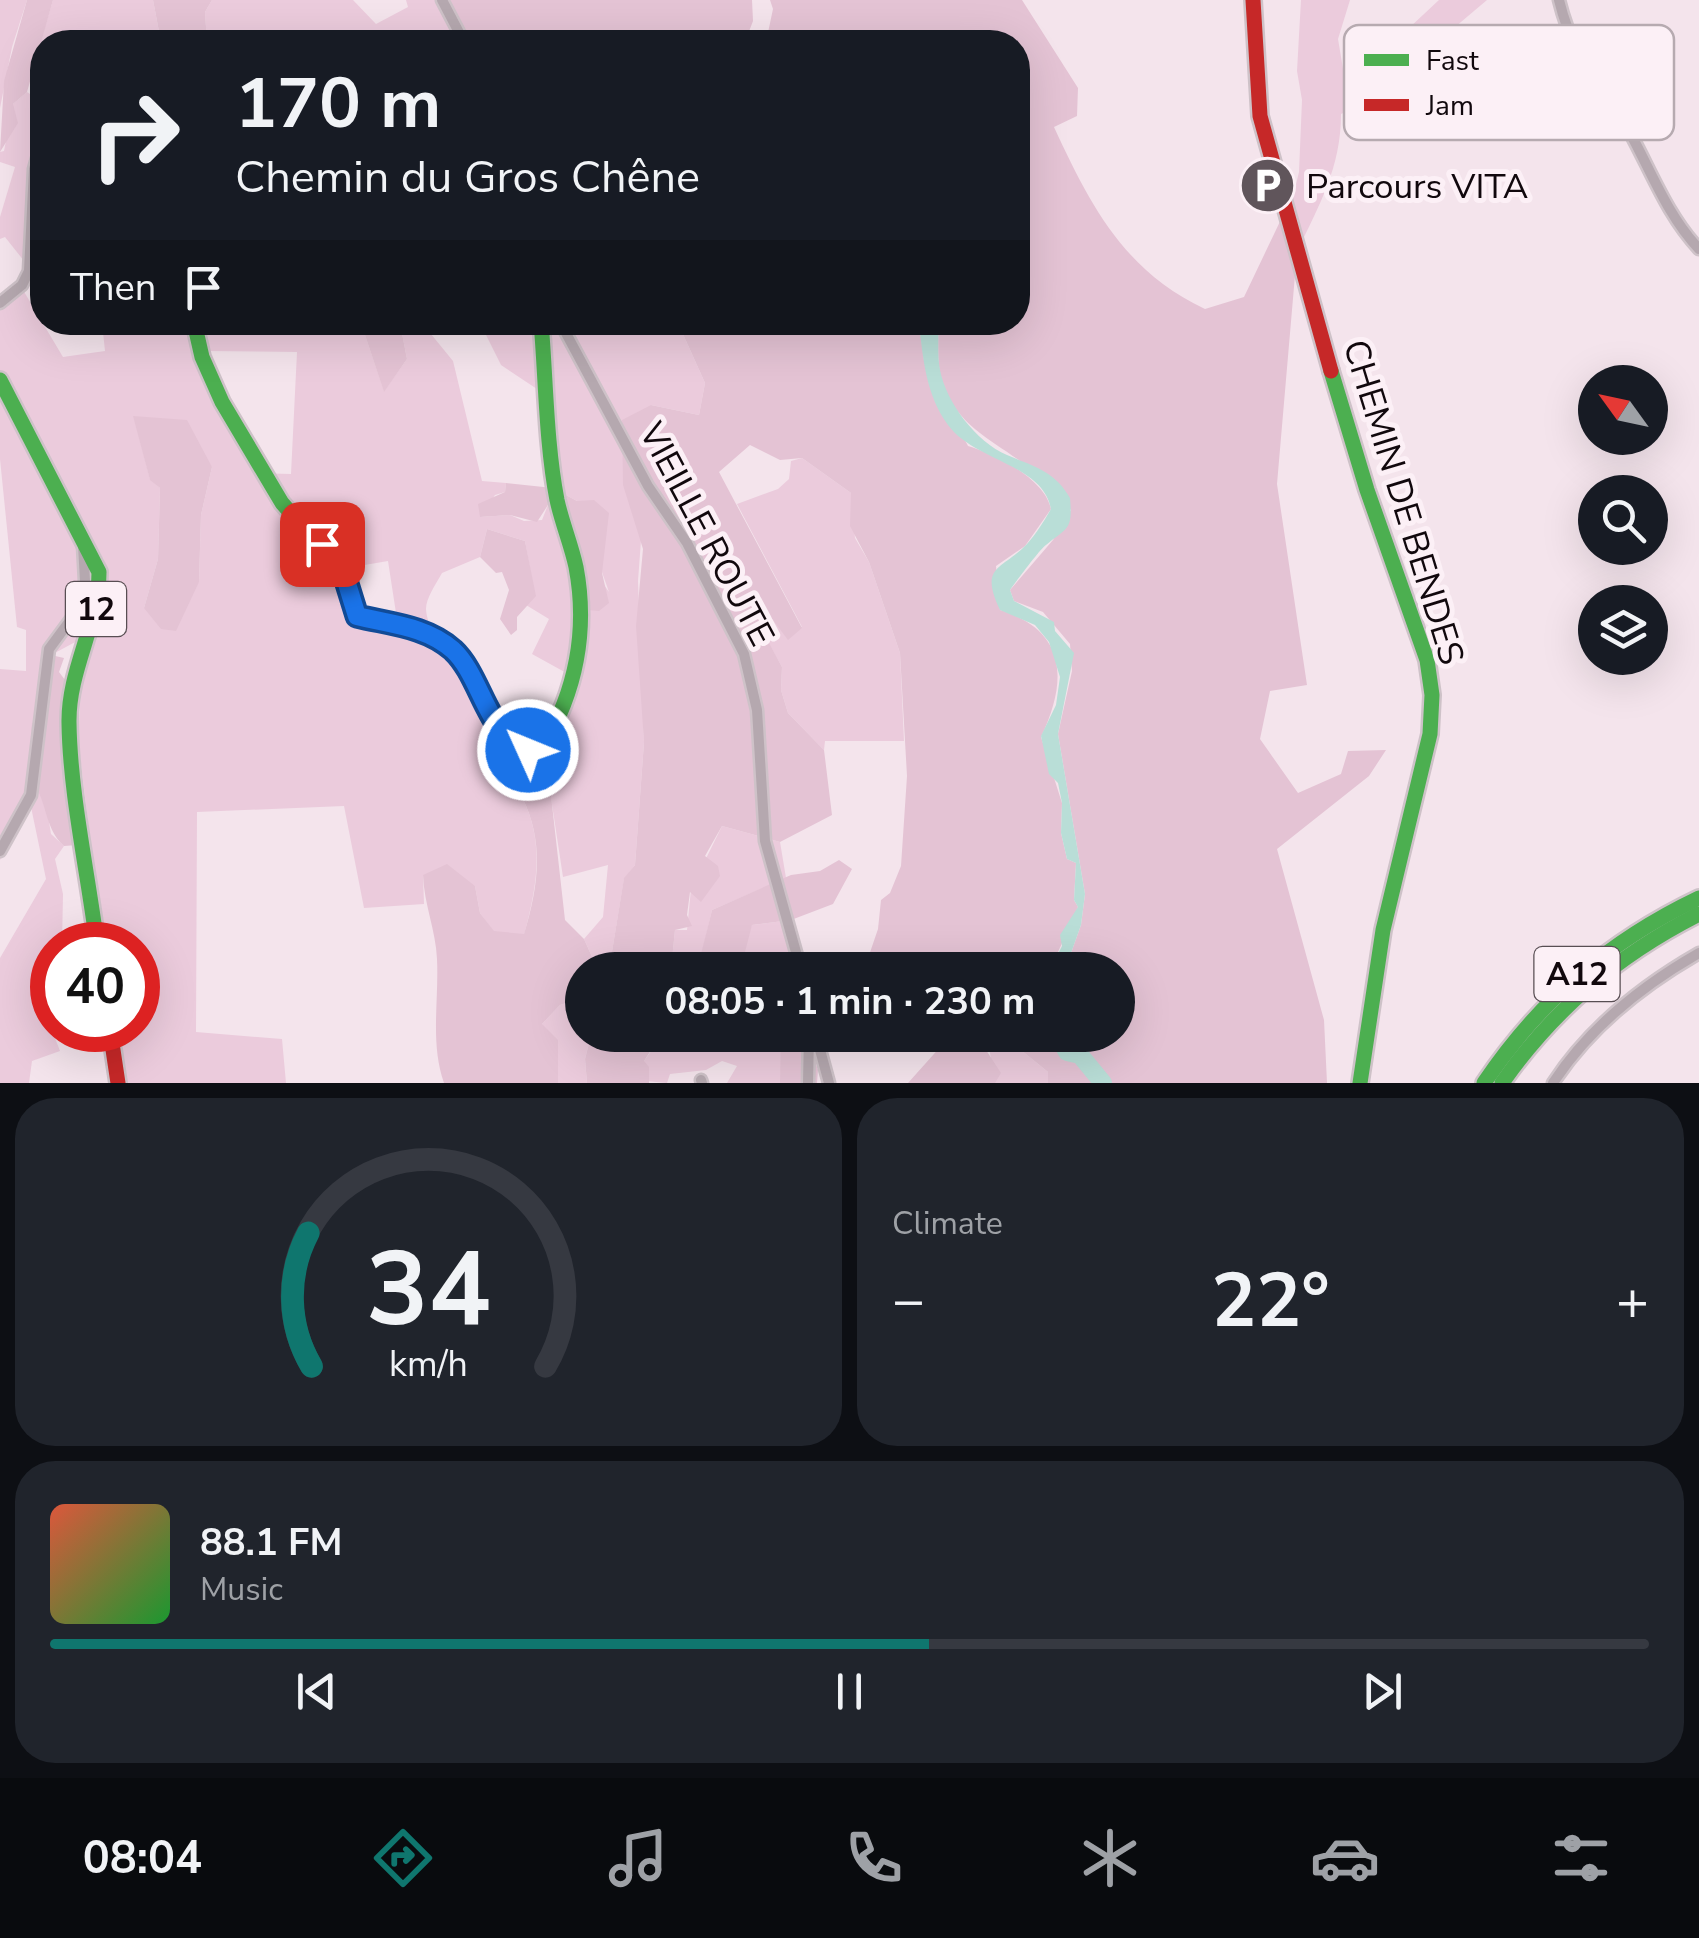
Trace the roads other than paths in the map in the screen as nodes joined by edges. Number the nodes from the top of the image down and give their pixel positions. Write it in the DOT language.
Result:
graph roads {
  1 [pos="442,0"];
  2 [pos="1253,0"];
  3 [pos="1559,0"];
  4 [pos="1567,25"];
  5 [pos="458,30"];
  6 [pos="1632,140"];
  7 [pos="30,250"];
  8 [pos="1699,250"];
  9 [pos="0,302"];
  10 [pos="199,335"];
  11 [pos="542,335"];
  12 [pos="567,335"];
  13 [pos="0,380"];
  14 [pos="86,540"];
  15 [pos="0,851"];
  16 [pos="1699,898"];
  17 [pos="1699,914"];
  18 [pos="95,922"];
  19 [pos="796,952"];
  20 [pos="1699,953"];
  21 [pos="113,1052"];
  22 [pos="811,1052"];
  23 [pos="819,1052"];
  24 [pos="809,1079"];
  25 [pos="118,1083"];
  26 [pos="829,1083"];
  27 [pos="1360,1083"];
  28 [pos="1484,1083"];
  29 [pos="1502,1083"];
  30 [pos="1553,1083"];
  1 -- 5 [label="street"];
  2 -- 27 [label="main road, CHEMIN DE BENDES"];
  3 -- 4 [label="street"];
  6 -- 8 [label="street"];
  7 -- 9 [label="street"];
  10 -- 11 [label="main road"];
  12 -- 19 [label="street, VIEILLE ROUTE"];
  13 -- 14 [label="main road, 12"];
  14 -- 15 [label="street"];
  14 -- 18 [label="main road, 12"];
  16 -- 28 [label="main road, A12"];
  17 -- 29 [label="main road, A12"];
  20 -- 30 [label="street"];
  21 -- 25 [label="main road"];
  22 -- 24 [label="street"];
  23 -- 26 [label="street"];
}
